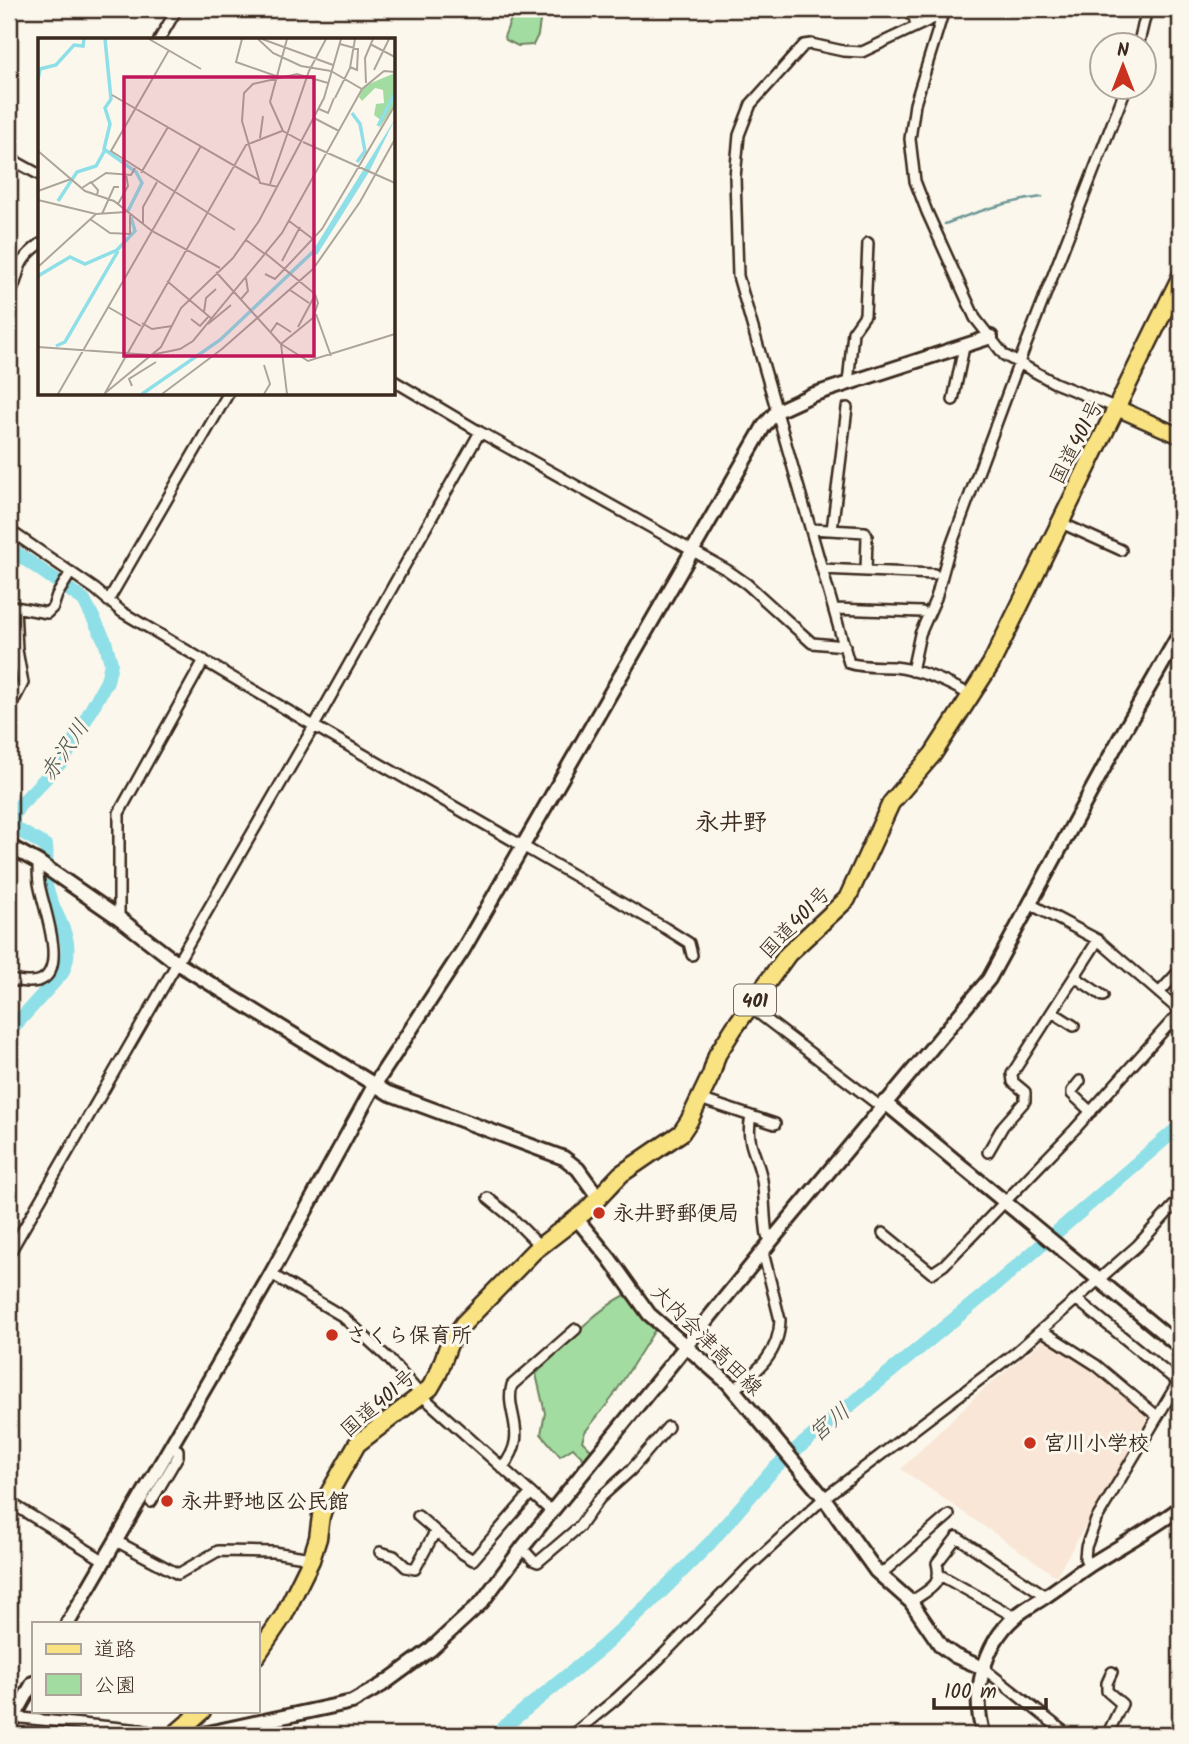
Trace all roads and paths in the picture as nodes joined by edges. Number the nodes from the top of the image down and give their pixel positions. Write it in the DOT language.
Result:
graph roads {
  1 [pos="177,9"];
  2 [pos="902,9"];
  3 [pos="1147,9"];
  4 [pos="946,10"];
  5 [pos="916,25"];
  6 [pos="1141,32"];
  7 [pos="160,38"];
  8 [pos="1121,102"];
  9 [pos="9,158"];
  10 [pos="38,174"];
  11 [pos="868,243"];
  12 [pos="38,245"];
  13 [pos="1180,278"];
  14 [pos="9,297"];
  15 [pos="991,337"];
  16 [pos="964,347"];
  17 [pos="1018,365"];
  18 [pos="396,382"];
  19 [pos="848,384"];
  20 [pos="227,396"];
  21 [pos="953,400"];
  22 [pos="847,408"];
  23 [pos="1117,408"];
  24 [pos="777,411"];
  25 [pos="480,432"];
  26 [pos="1180,436"];
  27 [pos="1059,522"];
  28 [pos="811,529"];
  29 [pos="9,530"];
  30 [pos="832,530"];
  31 [pos="1121,550"];
  32 [pos="691,551"];
  33 [pos="822,569"];
  34 [pos="866,571"];
  35 [pos="71,572"];
  36 [pos="934,574"];
  37 [pos="108,601"];
  38 [pos="12,606"];
  39 [pos="834,609"];
  40 [pos="922,612"];
  41 [pos="1180,633"];
  42 [pos="845,646"];
  43 [pos="204,660"];
  44 [pos="912,671"];
  45 [pos="972,696"];
  46 [pos="9,710"];
  47 [pos="314,726"];
  48 [pos="9,845"];
  49 [pos="522,846"];
  50 [pos="38,862"];
  51 [pos="1030,904"];
  52 [pos="119,918"];
  53 [pos="1098,940"];
  54 [pos="692,955"];
  55 [pos="177,963"];
  56 [pos="1180,970"];
  57 [pos="1075,977"];
  58 [pos="9,980"];
  59 [pos="1159,993"];
  60 [pos="1103,996"];
  61 [pos="750,1007"];
  62 [pos="1180,1011"];
  63 [pos="1052,1012"];
  64 [pos="1074,1026"];
  65 [pos="1080,1081"];
  66 [pos="375,1084"];
  67 [pos="699,1099"];
  68 [pos="883,1104"];
  69 [pos="1091,1112"];
  70 [pos="751,1116"];
  71 [pos="775,1124"];
  72 [pos="988,1152"];
  73 [pos="598,1197"];
  74 [pos="488,1198"];
  75 [pos="1180,1199"];
  76 [pos="1007,1204"];
  77 [pos="576,1218"];
  78 [pos="883,1233"];
  79 [pos="776,1235"];
  80 [pos="540,1246"];
  81 [pos="763,1252"];
  82 [pos="9,1254"];
  83 [pos="271,1274"];
  84 [pos="1098,1277"];
  85 [pos="1076,1299"];
  86 [pos="576,1329"];
  87 [pos="1041,1330"];
  88 [pos="686,1346"];
  89 [pos="1180,1347"];
  90 [pos="1178,1383"];
  91 [pos="733,1390"];
  92 [pos="421,1395"];
  93 [pos="1180,1404"];
  94 [pos="1157,1416"];
  95 [pos="668,1427"];
  96 [pos="170,1446"];
  97 [pos="502,1468"];
  98 [pos="531,1493"];
  99 [pos="824,1498"];
  100 [pos="9,1502"];
  101 [pos="151,1502"];
  102 [pos="1180,1508"];
  103 [pos="552,1512"];
  104 [pos="949,1515"];
  105 [pos="418,1516"];
  106 [pos="435,1532"];
  107 [pos="116,1541"];
  108 [pos="522,1548"];
  109 [pos="380,1552"];
  110 [pos="311,1558"];
  111 [pos="105,1561"];
  112 [pos="1089,1566"];
  113 [pos="880,1575"];
  114 [pos="940,1575"];
  115 [pos="1046,1596"];
  116 [pos="911,1602"];
  117 [pos="1015,1617"];
  118 [pos="69,1622"];
  119 [pos="259,1652"];
  120 [pos="983,1668"];
  121 [pos="1112,1671"];
  122 [pos="32,1685"];
  123 [pos="201,1712"];
  124 [pos="11,1720"];
  125 [pos="163,1735"];
  126 [pos="174,1735"];
  127 [pos="198,1735"];
  128 [pos="572,1735"];
  129 [pos="984,1735"];
  130 [pos="1068,1735"];
  131 [pos="1107,1735"];
  1 -- 7 [label="street"];
  2 -- 5 [label="street"];
  3 -- 6 [label="street"];
  4 -- 5 [label="street"];
  4 -- 15 [label="street"];
  5 -- 24 [label="street"];
  8 -- 17 [label="street"];
  9 -- 10 [label="street"];
  11 -- 19 [label="street"];
  12 -- 14 [label="street"];
  13 -- 23 [label="highway, 国道401号 / 401"];
  15 -- 16 [label="street"];
  15 -- 17 [label="street"];
  16 -- 19 [label="street"];
  16 -- 21 [label="street"];
  17 -- 23 [label="street"];
  17 -- 44 [label="street"];
  18 -- 25 [label="street"];
  19 -- 24 [label="street"];
  20 -- 37 [label="street"];
  22 -- 30 [label="street"];
  23 -- 26 [label="main road"];
  23 -- 27 [label="highway, 国道401号 / 401"];
  24 -- 28 [label="street"];
  24 -- 32 [label="street"];
  25 -- 32 [label="street"];
  25 -- 47 [label="street"];
  27 -- 31 [label="street"];
  27 -- 45 [label="highway, 国道401号 / 401"];
  28 -- 30 [label="street"];
  28 -- 33 [label="street"];
  29 -- 35 [label="street"];
  30 -- 34 [label="street"];
  32 -- 42 [label="street"];
  32 -- 49 [label="street"];
  33 -- 34 [label="street"];
  33 -- 39 [label="street"];
  34 -- 36 [label="street"];
  35 -- 37 [label="street"];
  35 -- 38 [label="street"];
  37 -- 43 [label="street"];
  38 -- 46 [label="street"];
  39 -- 40 [label="street"];
  39 -- 42 [label="street"];
  41 -- 51 [label="street"];
  42 -- 44 [label="street"];
  43 -- 47 [label="street"];
  43 -- 52 [label="street"];
  44 -- 45 [label="street"];
  45 -- 61 [label="highway, 国道401号 / 401"];
  47 -- 49 [label="street"];
  47 -- 55 [label="street"];
  48 -- 50 [label="street"];
  49 -- 54 [label="street"];
  49 -- 66 [label="street"];
  50 -- 52 [label="street"];
  50 -- 58 [label="street"];
  51 -- 53 [label="street"];
  51 -- 68 [label="street"];
  52 -- 55 [label="street"];
  53 -- 57 [label="street"];
  53 -- 59 [label="street"];
  55 -- 66 [label="street"];
  55 -- 82 [label="street"];
  56 -- 59 [label="street"];
  57 -- 60 [label="street"];
  57 -- 63 [label="street"];
  59 -- 62 [label="street"];
  61 -- 67 [label="highway, 国道401号 / 401"];
  61 -- 68 [label="street"];
  62 -- 69 [label="street"];
  63 -- 64 [label="street"];
  63 -- 72 [label="street"];
  65 -- 69 [label="street"];
  66 -- 73 [label="street"];
  66 -- 83 [label="street"];
  67 -- 70 [label="street"];
  67 -- 73 [label="highway, 国道401号 / 401"];
  68 -- 76 [label="street"];
  68 -- 79 [label="street"];
  69 -- 76 [label="street"];
  70 -- 71 [label="street"];
  70 -- 79 [label="street"];
  73 -- 77 [label="highway, 国道401号 / 401"];
  74 -- 80 [label="street"];
  75 -- 84 [label="street"];
  76 -- 78 [label="street"];
  76 -- 84 [label="street"];
  77 -- 80 [label="highway, 国道401号 / 401"];
  77 -- 88 [label="street, 大内会津高田線"];
  79 -- 81 [label="street"];
  80 -- 92 [label="highway, 国道401号 / 401"];
  81 -- 88 [label="street"];
  81 -- 91 [label="street"];
  83 -- 92 [label="street"];
  83 -- 96 [label="street"];
  84 -- 85 [label="street"];
  84 -- 89 [label="street"];
  85 -- 87 [label="street"];
  85 -- 90 [label="street"];
  86 -- 97 [label="street"];
  87 -- 94 [label="street"];
  87 -- 99 [label="street"];
  88 -- 91 [label="street, 大内会津高田線"];
  88 -- 103 [label="street"];
  90 -- 93 [label="street"];
  90 -- 94 [label="street"];
  91 -- 99 [label="street, 大内会津高田線"];
  92 -- 97 [label="street"];
  92 -- 110 [label="highway, 国道401号 / 401"];
  94 -- 112 [label="street"];
  95 -- 108 [label="street"];
  96 -- 101 [label="street"];
  96 -- 107 [label="street"];
  97 -- 98 [label="street"];
  98 -- 103 [label="street"];
  98 -- 106 [label="street"];
  99 -- 113 [label="street, 大内会津高田線"];
  99 -- 128 [label="street"];
  100 -- 111 [label="street"];
  102 -- 112 [label="street"];
  103 -- 108 [label="street"];
  104 -- 113 [label="street"];
  105 -- 106 [label="street"];
  106 -- 109 [label="street"];
  107 -- 110 [label="street"];
  107 -- 111 [label="street"];
  108 -- 127 [label="street"];
  110 -- 119 [label="highway, 国道401号 / 401"];
  111 -- 118 [label="street"];
  112 -- 115 [label="street"];
  113 -- 116 [label="street, 大内会津高田線"];
  114 -- 115 [label="street"];
  114 -- 116 [label="street"];
  114 -- 117 [label="street"];
  115 -- 117 [label="street"];
  116 -- 120 [label="street, 大内会津高田線"];
  117 -- 120 [label="street"];
  120 -- 129 [label="street"];
  120 -- 130 [label="street"];
  121 -- 131 [label="street"];
  122 -- 124 [label="street"];
  123 -- 126 [label="highway"];
  124 -- 125 [label="street"];
}
